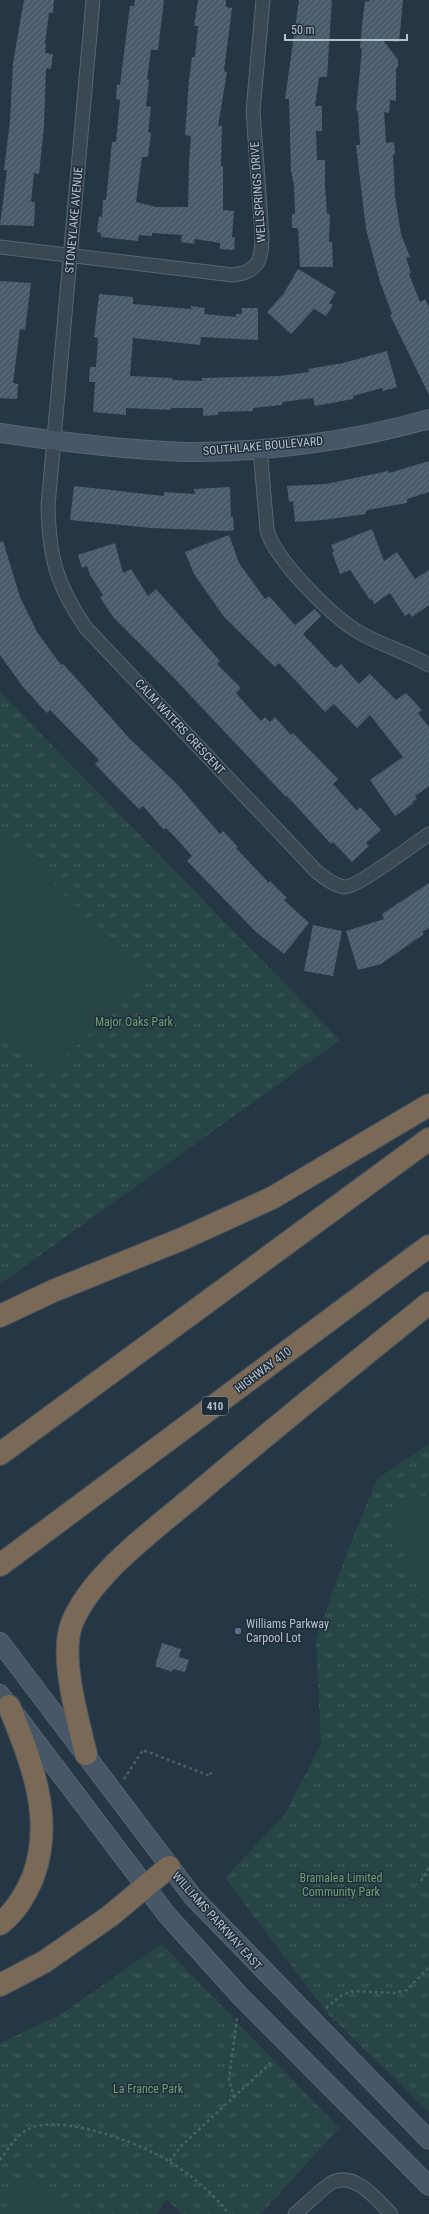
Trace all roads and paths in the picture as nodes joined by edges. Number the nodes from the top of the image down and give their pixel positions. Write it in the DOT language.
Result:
graph roads {
  1 [pos="93,0"];
  2 [pos="263,0"];
  3 [pos="0,247"];
  4 [pos="71,256"];
  5 [pos="429,419"];
  6 [pos="0,433"];
  7 [pos="54,441"];
  8 [pos="260,449"];
  9 [pos="429,665"];
  10 [pos="429,834"];
  11 [pos="429,1105"];
  12 [pos="429,1139"];
  13 [pos="429,1246"];
  14 [pos="429,1303"];
  15 [pos="0,1316"];
  16 [pos="0,1454"];
  17 [pos="1,1565"];
  18 [pos="0,1642"];
  19 [pos="4,1700"];
  20 [pos="86,1754"];
  21 [pos="211,1772"];
  22 [pos="124,1779"];
  23 [pos="170,1867"];
  24 [pos="429,1867"];
  25 [pos="421,1881"];
  26 [pos="146,1886"];
  27 [pos="0,1924"];
  28 [pos="429,1967"];
  29 [pos="0,1985"];
  30 [pos="326,2008"];
  31 [pos="237,2016"];
  32 [pos="273,2061"];
  33 [pos="234,2098"];
  34 [pos="429,2140"];
  35 [pos="0,2160"];
  36 [pos="170,2162"];
  37 [pos="429,2186"];
  38 [pos="228,2214"];
  39 [pos="295,2214"];
  40 [pos="391,2214"];
  1 -- 4 [label="street, STONEYLAKE AVENUE"];
  2 -- 4 [label="street, WELLSPRINGS DRIVE"];
  3 -- 4 [label="street, WELLSPRINGS DRIVE"];
  4 -- 7 [label="street, STONEYLAKE AVENUE"];
  5 -- 8 [label="main road, SOUTHLAKE BOULEVARD"];
  6 -- 7 [label="main road, SOUTHLAKE BOULEVARD"];
  7 -- 8 [label="main road, SOUTHLAKE BOULEVARD"];
  7 -- 10 [label="street, CALM WATERS CRESCENT"];
  8 -- 9 [label="street"];
  11 -- 15 [label="highway"];
  12 -- 16 [label="highway"];
  13 -- 17 [label="highway, HIGHWAY 410 / 410"];
  14 -- 20 [label="highway"];
  18 -- 20 [label="main road, WILLIAMS PARKWAY EAST"];
  19 -- 26 [label="main road"];
  19 -- 27 [label="highway"];
  20 -- 23 [label="main road, WILLIAMS PARKWAY EAST"];
  21 -- 22 [label="path"];
  23 -- 26 [label="highway"];
  23 -- 34 [label="main road, WILLIAMS PARKWAY EAST"];
  24 -- 25 [label="path"];
  26 -- 29 [label="highway"];
  26 -- 37 [label="main road"];
  28 -- 30 [label="path"];
  31 -- 33 [label="path"];
  32 -- 33 [label="path"];
  33 -- 36 [label="path"];
  35 -- 36 [label="path"];
  36 -- 38 [label="path"];
  39 -- 40 [label="street"];
}
